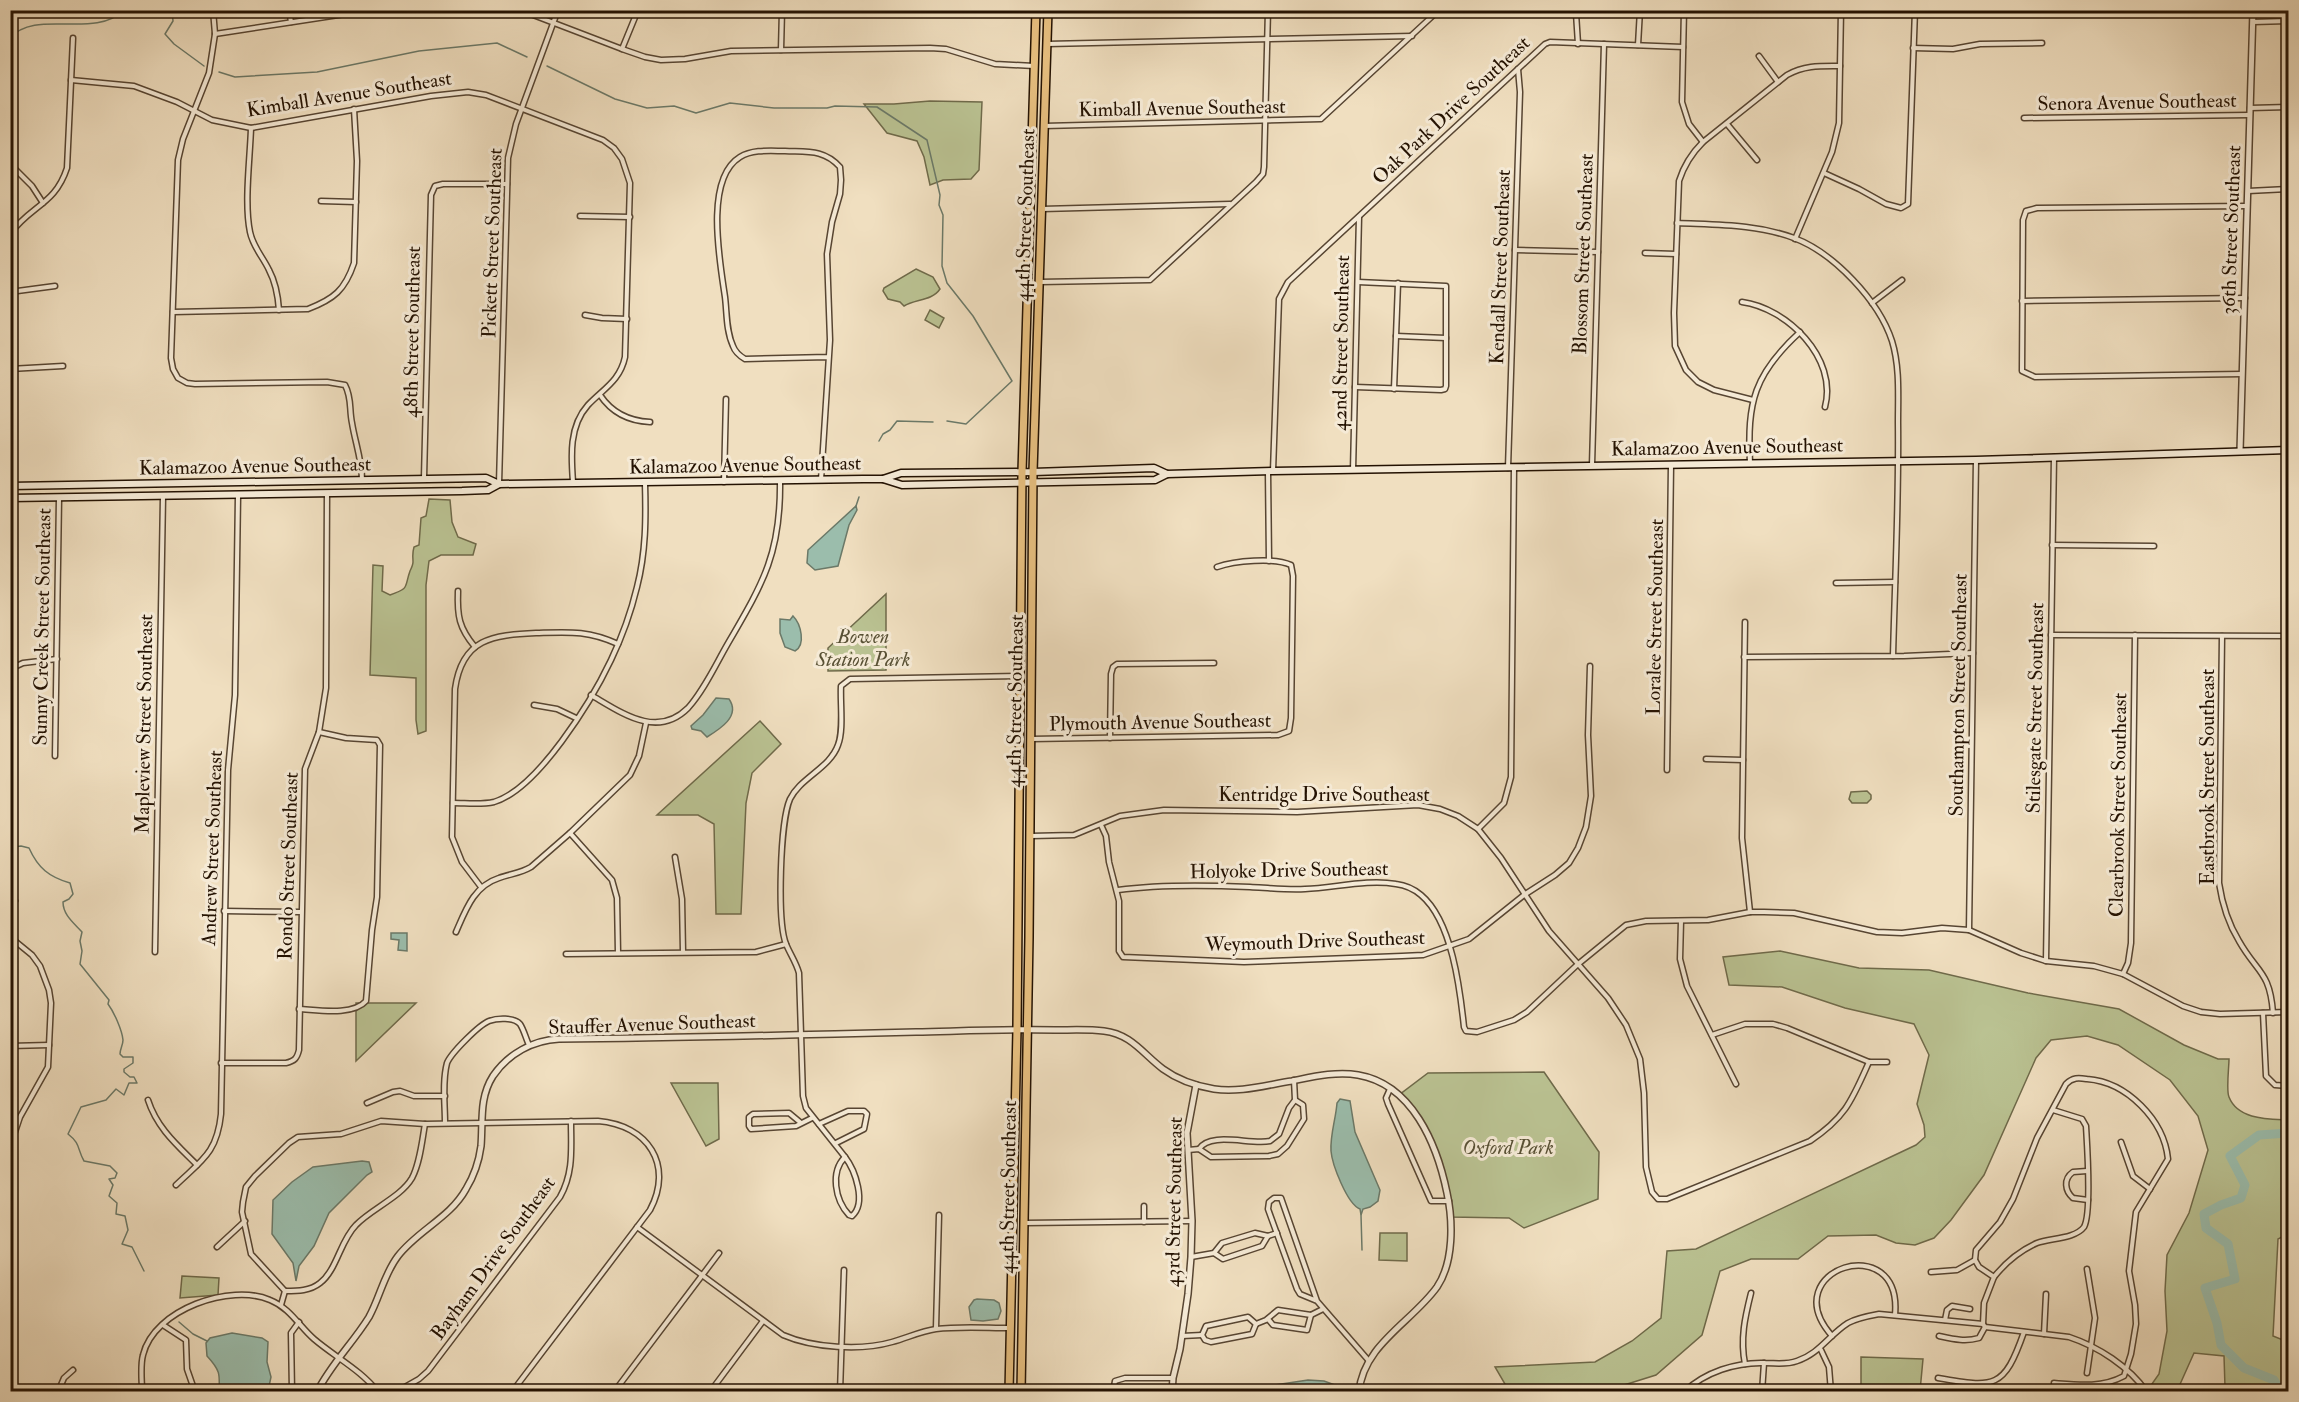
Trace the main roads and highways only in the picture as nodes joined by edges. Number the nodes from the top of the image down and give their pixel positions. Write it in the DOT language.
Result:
graph roads {
  1 [pos="1036,10"];
  2 [pos="1048,10"];
  3 [pos="1035,30"];
  4 [pos="1047,44"];
  5 [pos="1034,66"];
  6 [pos="1045,85"];
  7 [pos="1031,176"];
  8 [pos="1042,189"];
  9 [pos="1029,268"];
  10 [pos="1040,282"];
  11 [pos="1028,287"];
  12 [pos="1039,301"];
  13 [pos="1026,358"];
  14 [pos="1036,371"];
  15 [pos="2289,450"];
  16 [pos="1144,468"];
  17 [pos="928,472"];
  18 [pos="1022,472"];
  19 [pos="1033,472"];
  20 [pos="1167,474"];
  21 [pos="883,479"];
  22 [pos="362,480"];
  23 [pos="1132,480"];
  24 [pos="293,482"];
  25 [pos="1022,482"];
  26 [pos="1033,482"];
  27 [pos="499,484"];
  28 [pos="120,485"];
  29 [pos="912,485"];
  30 [pos="11,487"];
  31 [pos="315,494"];
  32 [pos="238,496"];
  33 [pos="112,497"];
  34 [pos="10,498"];
  35 [pos="1021,643"];
  36 [pos="1032,658"];
  37 [pos="1020,676"];
  38 [pos="1031,695"];
  39 [pos="1019,820"];
  40 [pos="1030,836"];
  41 [pos="1018,899"];
  42 [pos="1029,937"];
  43 [pos="1014,1134"];
  44 [pos="1026,1142"];
  45 [pos="1014,1158"];
  46 [pos="1025,1169"];
  47 [pos="1014,1180"];
  48 [pos="1024,1223"];
  49 [pos="1011,1328"];
  50 [pos="1022,1345"];
  51 [pos="1009,1392"];
  52 [pos="1021,1392"];
  1 -- 3 [label="main road, 44th Street Southeast"];
  2 -- 4 [label="main road, 44th Street Southeast"];
  3 -- 4 [label="main road"];
  3 -- 5 [label="main road, 44th Street Southeast"];
  4 -- 6 [label="main road, 44th Street Southeast"];
  5 -- 6 [label="main road"];
  5 -- 7 [label="main road, 44th Street Southeast"];
  6 -- 8 [label="main road, 44th Street Southeast"];
  7 -- 8 [label="main road"];
  7 -- 9 [label="main road, 44th Street Southeast"];
  8 -- 10 [label="main road, 44th Street Southeast"];
  9 -- 10 [label="main road"];
  9 -- 11 [label="main road, 44th Street Southeast"];
  10 -- 12 [label="main road, 44th Street Southeast"];
  11 -- 12 [label="main road"];
  11 -- 13 [label="main road, 44th Street Southeast"];
  12 -- 14 [label="main road, 44th Street Southeast"];
  13 -- 14 [label="main road"];
  13 -- 18 [label="main road, 44th Street Southeast"];
  14 -- 19 [label="main road, 44th Street Southeast"];
  15 -- 20 [label="main road, Kalamazoo Avenue Southeast"];
  16 -- 19 [label="main road, Kalamazoo Avenue Southeast"];
  16 -- 20 [label="main road, Kalamazoo Avenue Southeast"];
  16 -- 23 [label="main road"];
  17 -- 18 [label="main road, Kalamazoo Avenue Southeast"];
  17 -- 21 [label="main road, Kalamazoo Avenue Southeast"];
  17 -- 29 [label="main road"];
  18 -- 19 [label="main road, Kalamazoo Avenue Southeast"];
  18 -- 25 [label="main road, 44th Street Southeast"];
  19 -- 26 [label="main road, 44th Street Southeast"];
  20 -- 23 [label="main road, Kalamazoo Avenue Southeast"];
  21 -- 27 [label="main road, Kalamazoo Avenue Southeast"];
  21 -- 29 [label="main road, Kalamazoo Avenue Southeast"];
  22 -- 24 [label="main road, Kalamazoo Avenue Southeast"];
  22 -- 27 [label="main road, Kalamazoo Avenue Southeast"];
  22 -- 31 [label="main road"];
  23 -- 26 [label="main road, Kalamazoo Avenue Southeast"];
  24 -- 28 [label="main road, Kalamazoo Avenue Southeast"];
  24 -- 32 [label="main road"];
  25 -- 26 [label="main road, Kalamazoo Avenue Southeast"];
  25 -- 29 [label="main road, Kalamazoo Avenue Southeast"];
  25 -- 35 [label="main road, 44th Street Southeast"];
  26 -- 36 [label="main road, 44th Street Southeast"];
  27 -- 31 [label="main road, Kalamazoo Avenue Southeast"];
  28 -- 30 [label="main road, Kalamazoo Avenue Southeast"];
  28 -- 33 [label="main road"];
  31 -- 32 [label="main road, Kalamazoo Avenue Southeast"];
  32 -- 33 [label="main road, Kalamazoo Avenue Southeast"];
  33 -- 34 [label="main road, Kalamazoo Avenue Southeast"];
  35 -- 36 [label="main road"];
  35 -- 37 [label="main road, 44th Street Southeast"];
  36 -- 38 [label="main road, 44th Street Southeast"];
  37 -- 38 [label="main road"];
  37 -- 39 [label="main road, 44th Street Southeast"];
  38 -- 40 [label="main road, 44th Street Southeast"];
  39 -- 40 [label="main road"];
  39 -- 41 [label="main road, 44th Street Southeast"];
  40 -- 42 [label="main road, 44th Street Southeast"];
  41 -- 42 [label="main road"];
  41 -- 43 [label="main road, 44th Street Southeast"];
  42 -- 44 [label="main road, 44th Street Southeast"];
  43 -- 44 [label="main road"];
  43 -- 45 [label="main road, 44th Street Southeast"];
  44 -- 46 [label="main road, 44th Street Southeast"];
  45 -- 46 [label="main road"];
  45 -- 47 [label="main road, 44th Street Southeast"];
  46 -- 48 [label="main road, 44th Street Southeast"];
  47 -- 48 [label="main road"];
  47 -- 49 [label="main road, 44th Street Southeast"];
  48 -- 50 [label="main road, 44th Street Southeast"];
  49 -- 50 [label="main road"];
  49 -- 51 [label="main road, 44th Street Southeast"];
  50 -- 52 [label="main road, 44th Street Southeast"];
}
